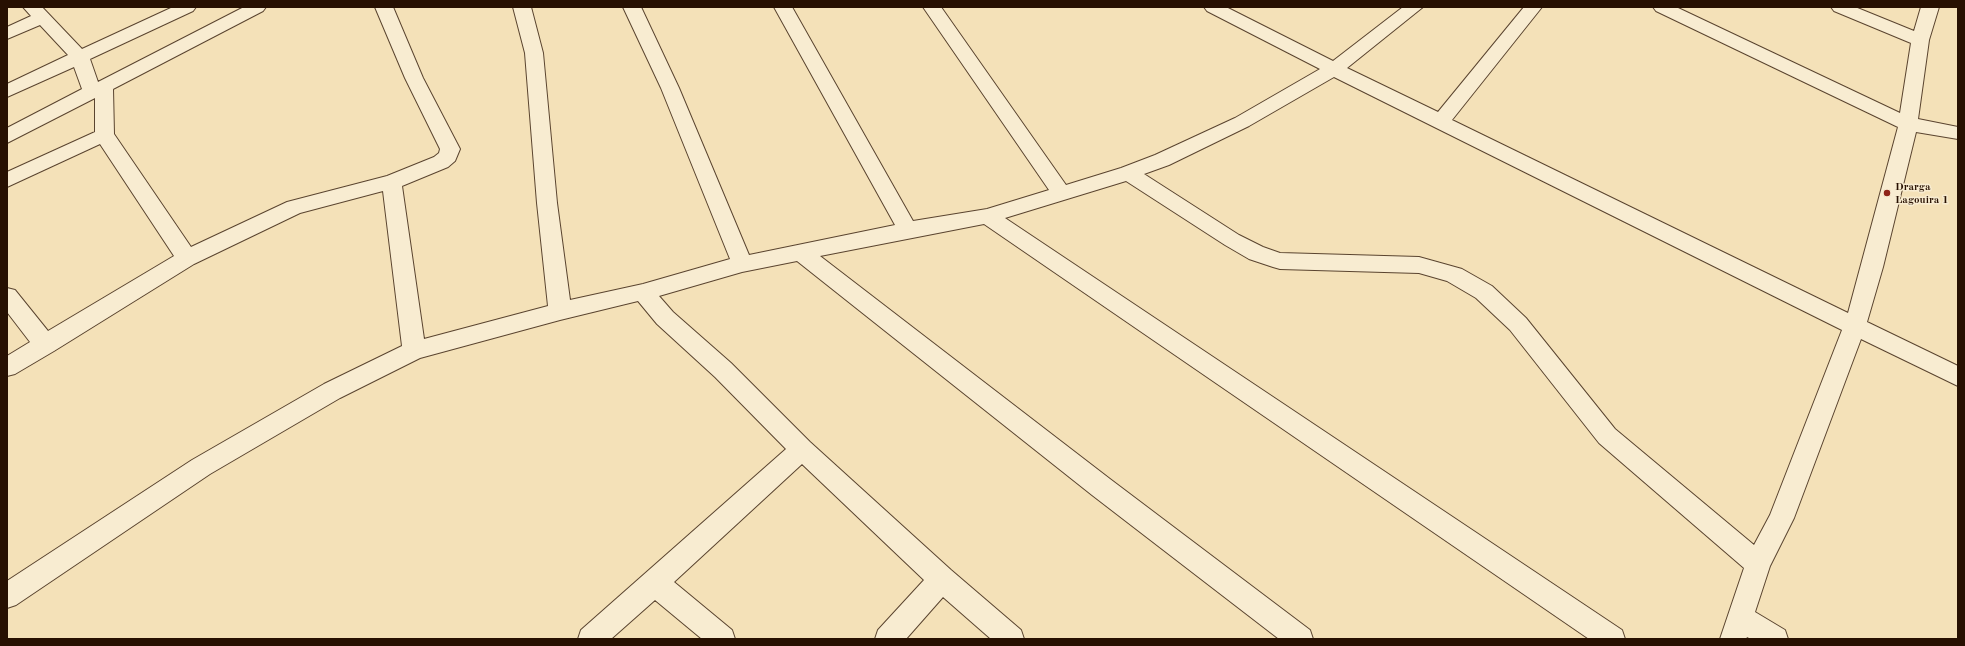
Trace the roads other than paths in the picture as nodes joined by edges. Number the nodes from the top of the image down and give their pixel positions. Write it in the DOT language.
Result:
graph roads {
  1 [pos="187,7"];
  2 [pos="257,7"];
  3 [pos="384,7"];
  4 [pos="522,7"];
  5 [pos="632,7"];
  6 [pos="783,7"];
  7 [pos="932,7"];
  8 [pos="1213,7"];
  9 [pos="1414,7"];
  10 [pos="1533,7"];
  11 [pos="1662,7"];
  12 [pos="1840,7"];
  13 [pos="1930,7"];
  14 [pos="36,12"];
  15 [pos="7,34"];
  16 [pos="1920,40"];
  17 [pos="80,57"];
  18 [pos="1334,69"];
  19 [pos="98,89"];
  20 [pos="7,91"];
  21 [pos="1441,122"];
  22 [pos="1908,124"];
  23 [pos="1958,132"];
  24 [pos="104,135"];
  25 [pos="7,136"];
  26 [pos="1128,173"];
  27 [pos="7,180"];
  28 [pos="392,182"];
  29 [pos="1062,194"];
  30 [pos="987,216"];
  31 [pos="908,230"];
  32 [pos="802,253"];
  33 [pos="187,258"];
  34 [pos="742,264"];
  35 [pos="643,292"];
  36 [pos="7,296"];
  37 [pos="560,310"];
  38 [pos="1855,326"];
  39 [pos="46,345"];
  40 [pos="414,351"];
  41 [pos="7,367"];
  42 [pos="1958,377"];
  43 [pos="802,449"];
  44 [pos="1758,564"];
  45 [pos="942,579"];
  46 [pos="655,583"];
  47 [pos="7,596"];
  48 [pos="1736,628"];
  49 [pos="591,639"];
  50 [pos="722,639"];
  51 [pos="888,639"];
  52 [pos="1011,639"];
  53 [pos="1300,639"];
  54 [pos="1612,639"];
  55 [pos="1776,639"];
  1 -- 17 [label="street"];
  2 -- 19 [label="street"];
  3 -- 28 [label="street"];
  4 -- 37 [label="street"];
  5 -- 34 [label="street"];
  6 -- 31 [label="street"];
  7 -- 29 [label="street"];
  8 -- 18 [label="street"];
  9 -- 18 [label="street"];
  10 -- 21 [label="street"];
  11 -- 22 [label="street"];
  12 -- 16 [label="street"];
  13 -- 16 [label="street"];
  14 -- 15 [label="street"];
  14 -- 17 [label="street"];
  16 -- 22 [label="street"];
  17 -- 19 [label="street"];
  17 -- 20 [label="street"];
  18 -- 21 [label="street"];
  18 -- 26 [label="street"];
  19 -- 24 [label="street"];
  19 -- 25 [label="street"];
  21 -- 38 [label="street"];
  22 -- 23 [label="street"];
  22 -- 38 [label="street"];
  24 -- 27 [label="street"];
  24 -- 33 [label="street"];
  26 -- 29 [label="street"];
  26 -- 44 [label="street"];
  28 -- 33 [label="street"];
  28 -- 40 [label="street"];
  29 -- 30 [label="street"];
  30 -- 31 [label="street"];
  30 -- 54 [label="street"];
  31 -- 32 [label="street"];
  32 -- 34 [label="street"];
  32 -- 53 [label="street"];
  33 -- 39 [label="street"];
  34 -- 35 [label="street"];
  35 -- 37 [label="street"];
  35 -- 43 [label="street"];
  36 -- 39 [label="street"];
  37 -- 40 [label="street"];
  38 -- 42 [label="street"];
  38 -- 44 [label="street"];
  39 -- 41 [label="street"];
  40 -- 47 [label="street"];
  43 -- 45 [label="street"];
  43 -- 46 [label="street"];
  44 -- 48 [label="street"];
  45 -- 51 [label="street"];
  45 -- 52 [label="street"];
  46 -- 49 [label="street"];
  46 -- 50 [label="street"];
  48 -- 55 [label="street"];
}
